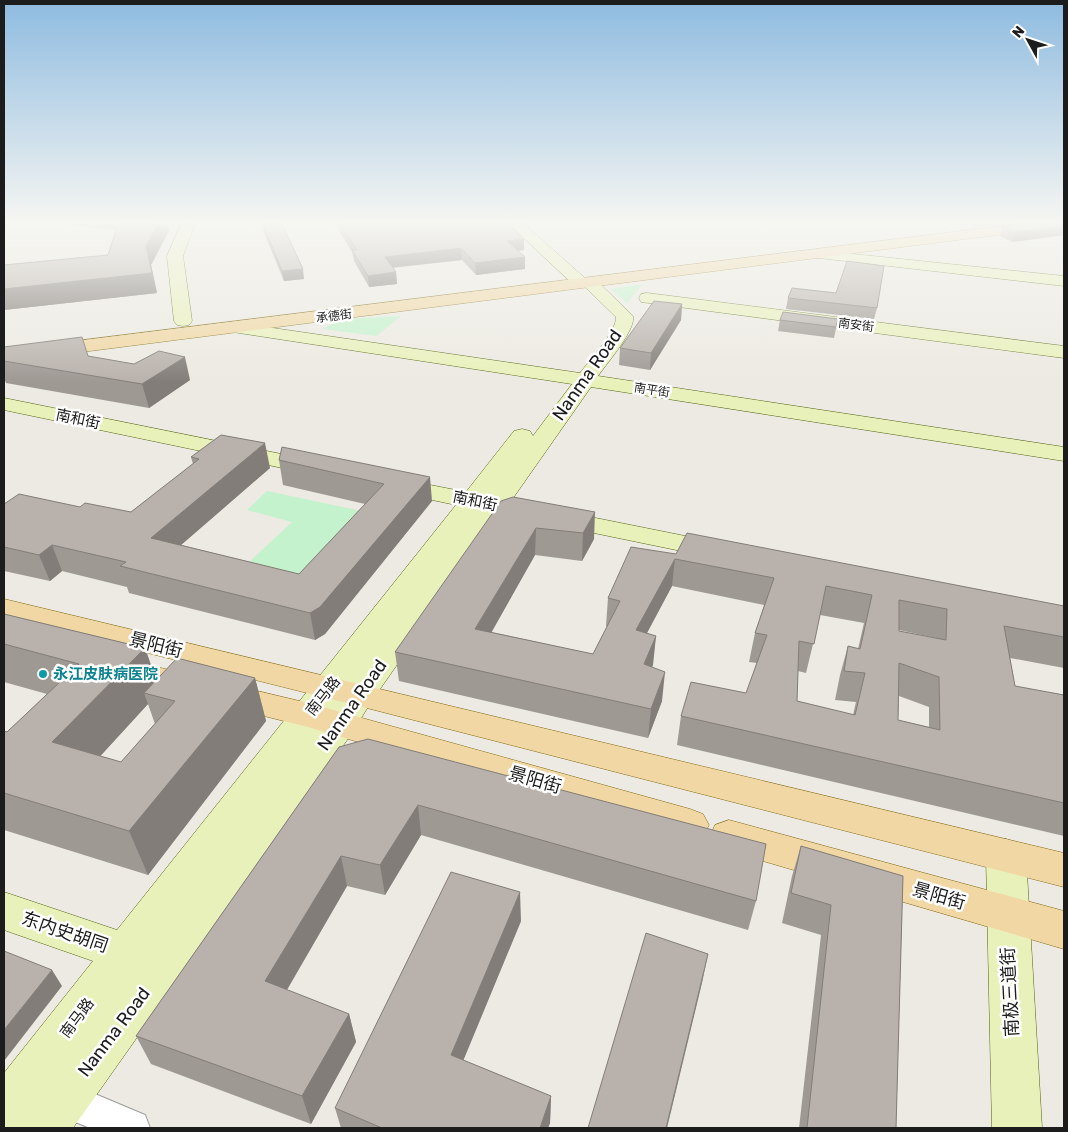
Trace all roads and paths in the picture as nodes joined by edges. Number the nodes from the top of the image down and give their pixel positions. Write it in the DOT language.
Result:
graph roads {
  1 [pos="177,277"];
  2 [pos="573,277"];
  3 [pos="597,277"];
  4 [pos="597,277"];
  5 [pos="665,277"];
  6 [pos="1033,277"];
  7 [pos="576,280"];
  8 [pos="1064,281"];
  9 [pos="647,298"];
  10 [pos="182,321"];
  11 [pos="239,328"];
  12 [pos="622,328"];
  13 [pos="4,343"];
  14 [pos="1064,352"];
  15 [pos="4,356"];
  16 [pos="576,378"];
  17 [pos="4,404"];
  18 [pos="1064,454"];
  19 [pos="336,472"];
  20 [pos="375,480"];
  21 [pos="484,503"];
  22 [pos="746,556"];
  23 [pos="4,608"];
  24 [pos="4,640"];
  25 [pos="345,691"];
  26 [pos="324,720"];
  27 [pos="1006,856"];
  28 [pos="1064,870"];
  29 [pos="4,911"];
  30 [pos="1007,915"];
  31 [pos="1064,930"];
  32 [pos="126,953"];
  33 [pos="64,1099"];
  34 [pos="4,1112"];
  35 [pos="43,1128"];
  36 [pos="132,1128"];
  37 [pos="1017,1128"];
  1 -- 10 [label="street"];
  2 -- 7 [label="street"];
  3 -- 7 [label="main road, 承德街"];
  4 -- 7 [label="main road"];
  5 -- 9 [label="street"];
  6 -- 8 [label="street"];
  7 -- 10 [label="main road"];
  7 -- 11 [label="main road, 承德街"];
  7 -- 12 [label="street, Nanma Road"];
  7 -- 16 [label="street"];
  9 -- 12 [label="street"];
  9 -- 14 [label="street, 南安街"];
  10 -- 13 [label="main road"];
  11 -- 15 [label="main road, 承德街"];
  11 -- 16 [label="street, 南平街"];
  12 -- 16 [label="street, Nanma Road"];
  16 -- 18 [label="street, 南平街"];
  16 -- 21 [label="street, Nanma Road"];
  17 -- 19 [label="street, 南和街"];
  20 -- 21 [label="street, 南和街"];
  21 -- 22 [label="street, 南和街"];
  21 -- 25 [label="street, Nanma Road"];
  23 -- 25 [label="main road, 景阳街"];
  24 -- 26 [label="main road, 景阳街"];
  25 -- 26 [label="street, Nanma Road"];
  25 -- 27 [label="main road, 景阳街"];
  26 -- 30 [label="main road, 景阳街"];
  26 -- 32 [label="street, 南马路"];
  26 -- 33 [label="street, Nanma Road"];
  27 -- 28 [label="main road, 景阳街"];
  27 -- 30 [label="street, 南极三道街"];
  29 -- 32 [label="street, 东内史胡同"];
  30 -- 31 [label="main road, 景阳街"];
  30 -- 37 [label="street, 南极三道街"];
  32 -- 34 [label="street, 南马路"];
  33 -- 35 [label="street, Nanma Road"];
  33 -- 36 [label="street"];
}
